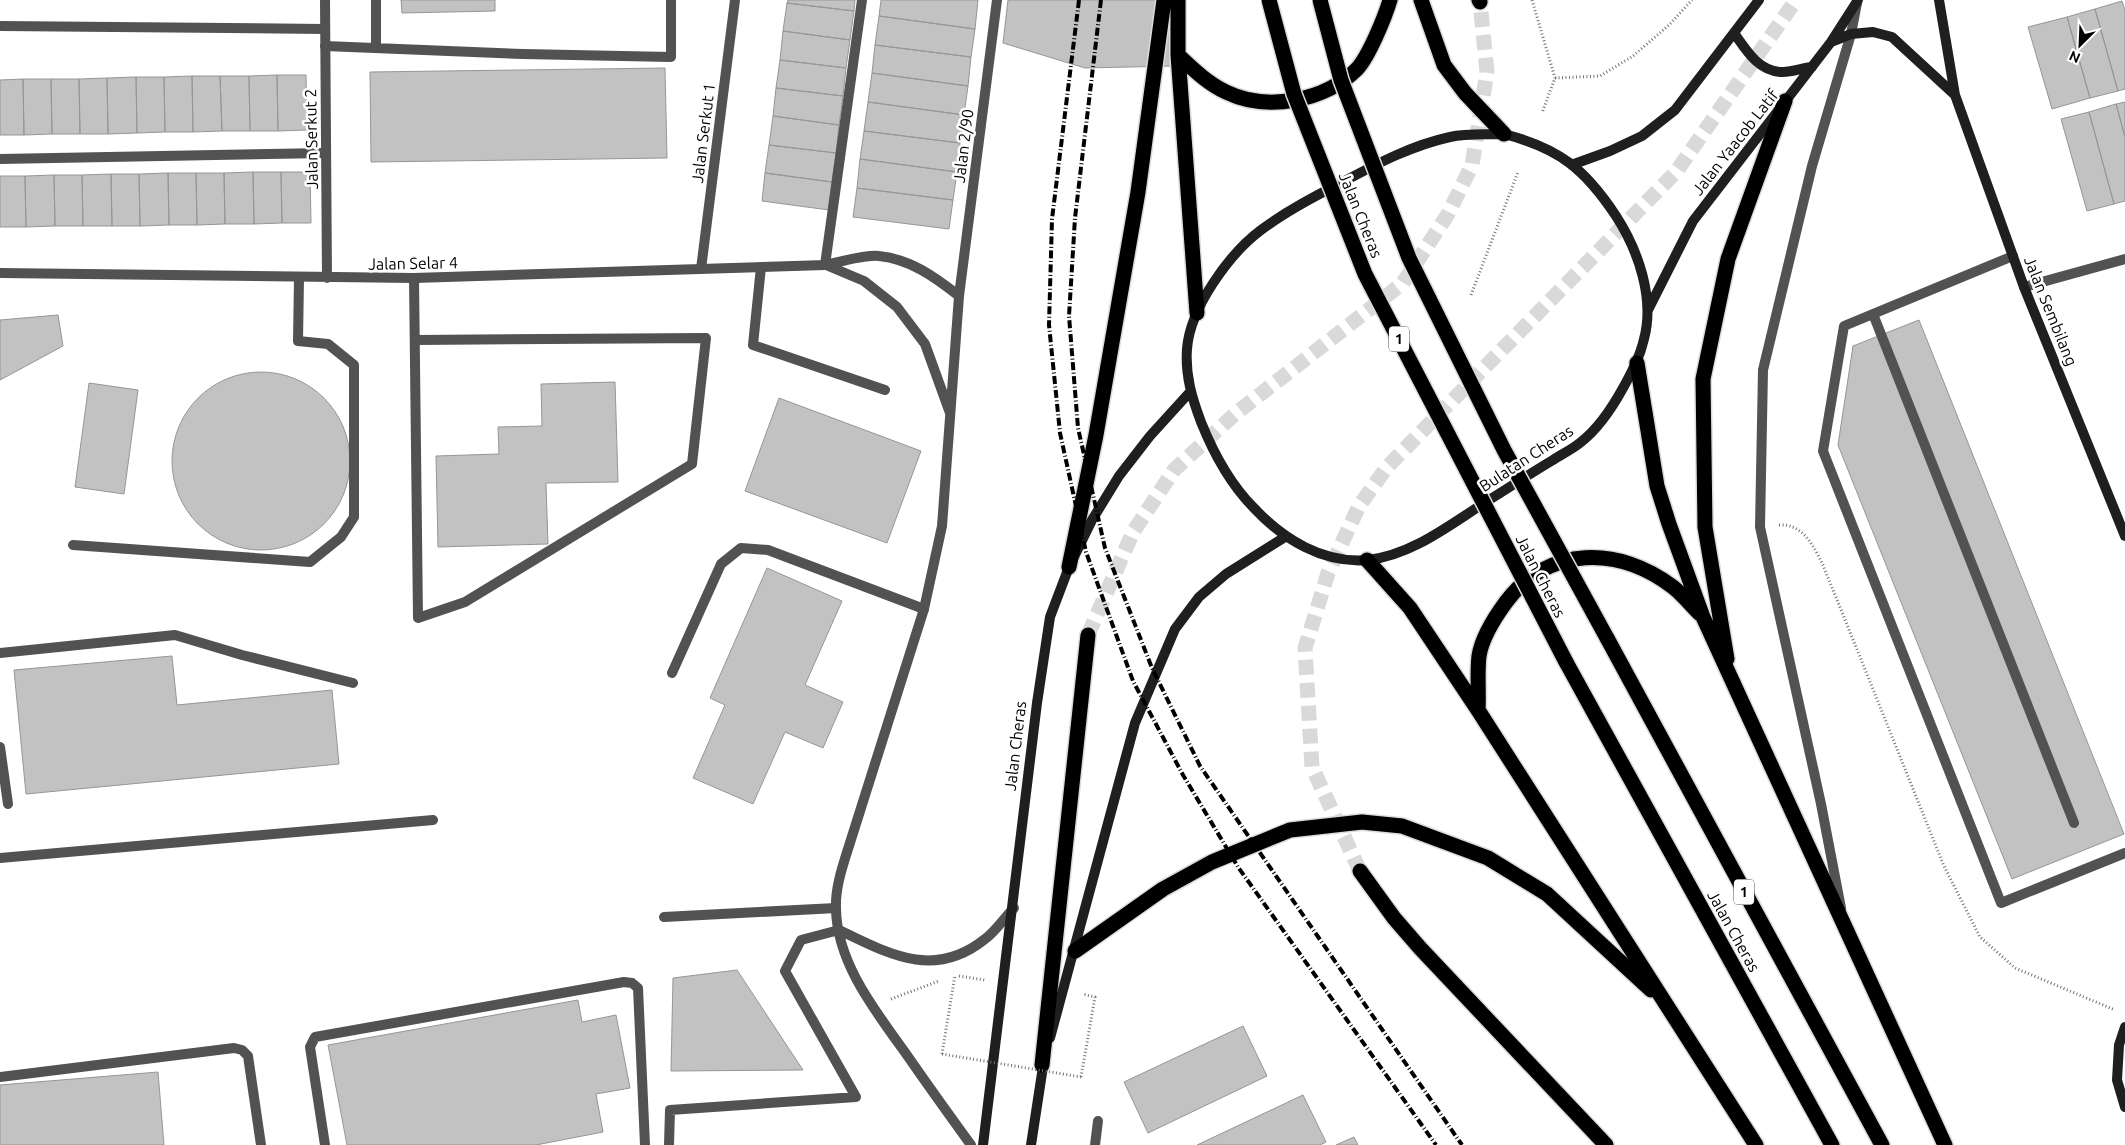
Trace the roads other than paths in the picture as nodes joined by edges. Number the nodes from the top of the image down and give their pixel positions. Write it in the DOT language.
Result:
graph roads {
  1 [pos="324,0"];
  2 [pos="376,0"];
  3 [pos="671,0"];
  4 [pos="735,0"];
  5 [pos="862,0"];
  6 [pos="997,0"];
  7 [pos="1164,0"];
  8 [pos="1178,0"];
  9 [pos="1269,0"];
  10 [pos="1320,0"];
  11 [pos="1390,0"];
  12 [pos="1421,0"];
  13 [pos="1758,0"];
  14 [pos="1938,0"];
  15 [pos="1857,1"];
  16 [pos="0,26"];
  17 [pos="325,29"];
  18 [pos="1734,33"];
  19 [pos="1851,34"];
  20 [pos="1831,42"];
  21 [pos="325,46"];
  22 [pos="376,48"];
  23 [pos="1178,55"];
  24 [pos="1812,66"];
  25 [pos="1956,95"];
  26 [pos="1785,101"];
  27 [pos="1504,134"];
  28 [pos="326,154"];
  29 [pos="0,159"];
  30 [pos="1574,164"];
  31 [pos="2013,256"];
  32 [pos="2125,259"];
  33 [pos="825,265"];
  34 [pos="761,267"];
  35 [pos="701,269"];
  36 [pos="0,272"];
  37 [pos="299,278"];
  38 [pos="327,278"];
  39 [pos="414,278"];
  40 [pos="2024,287"];
  41 [pos="958,296"];
  42 [pos="1648,310"];
  43 [pos="1196,313"];
  44 [pos="1873,314"];
  45 [pos="415,340"];
  46 [pos="1637,364"];
  47 [pos="885,390"];
  48 [pos="1190,392"];
  49 [pos="951,415"];
  50 [pos="2125,536"];
  51 [pos="1285,537"];
  52 [pos="73,545"];
  53 [pos="1367,560"];
  54 [pos="1069,567"];
  55 [pos="924,609"];
  56 [pos="1703,617"];
  57 [pos="1088,634"];
  58 [pos="0,653"];
  59 [pos="672,673"];
  60 [pos="1731,682"];
  61 [pos="353,684"];
  62 [pos="1478,710"];
  63 [pos="0,747"];
  64 [pos="8,804"];
  65 [pos="433,820"];
  66 [pos="2074,823"];
  67 [pos="2125,853"];
  68 [pos="0,858"];
  69 [pos="1360,871"];
  70 [pos="836,908"];
  71 [pos="1014,908"];
  72 [pos="664,916"];
  73 [pos="1845,926"];
  74 [pos="839,930"];
  75 [pos="1075,951"];
  76 [pos="1668,1007"];
  77 [pos="2125,1027"];
  78 [pos="1042,1065"];
  79 [pos="0,1077"];
  80 [pos="2125,1107"];
  81 [pos="1098,1121"];
  82 [pos="261,1145"];
  83 [pos="325,1145"];
  84 [pos="646,1145"];
  85 [pos="669,1145"];
  86 [pos="970,1145"];
  87 [pos="983,1145"];
  88 [pos="1031,1145"];
  89 [pos="1095,1145"];
  90 [pos="1606,1145"];
  91 [pos="1756,1145"];
  92 [pos="1832,1145"];
  93 [pos="1882,1145"];
  94 [pos="1945,1145"];
  1 -- 17 [label="street, Jalan Serkut 2"];
  2 -- 22 [label="street"];
  3 -- 22 [label="street"];
  4 -- 35 [label="street, Jalan Serkut 1"];
  5 -- 33 [label="street"];
  6 -- 41 [label="street, Jalan 2/90"];
  7 -- 54 [label="highway"];
  8 -- 23 [label="highway"];
  9 -- 92 [label="highway, Jalan Cheras / 1, bridge"];
  10 -- 93 [label="highway, Jalan Cheras / 1, bridge"];
  11 -- 23 [label="highway"];
  12 -- 27 [label="highway"];
  13 -- 18 [label="main road"];
  14 -- 25 [label="main road, Jalan Sembilang"];
  15 -- 19 [label="street"];
  15 -- 20 [label="main road, Jalan Yaacob Latif"];
  16 -- 17 [label="street"];
  17 -- 21 [label="street, Jalan Serkut 2"];
  18 -- 24 [label="main road"];
  18 -- 30 [label="main road"];
  19 -- 20 [label="main road, Jalan Sembilang"];
  19 -- 25 [label="main road, Jalan Sembilang"];
  19 -- 73 [label="street"];
  20 -- 24 [label="main road, Jalan Yaacob Latif"];
  21 -- 22 [label="street"];
  21 -- 28 [label="street, Jalan Serkut 2"];
  23 -- 43 [label="highway"];
  24 -- 26 [label="main road, Jalan Yaacob Latif"];
  25 -- 31 [label="main road, Jalan Sembilang"];
  26 -- 42 [label="main road, Jalan Yaacob Latif"];
  26 -- 60 [label="highway"];
  27 -- 30 [label="main road, Bulatan Cheras"];
  27 -- 43 [label="main road, Bulatan Cheras"];
  28 -- 29 [label="street"];
  28 -- 38 [label="street, Jalan Serkut 2"];
  30 -- 42 [label="main road, Bulatan Cheras"];
  31 -- 40 [label="main road, Jalan Sembilang"];
  31 -- 44 [label="street"];
  32 -- 40 [label="street"];
  33 -- 34 [label="street, Jalan Selar 4"];
  33 -- 41 [label="street, Jalan Selar 4"];
  33 -- 49 [label="street, Jalan Selar 4"];
  34 -- 35 [label="street, Jalan Selar 4"];
  34 -- 47 [label="street"];
  35 -- 39 [label="street, Jalan Selar 4"];
  36 -- 37 [label="street, Jalan Selar 4"];
  37 -- 38 [label="street, Jalan Selar 4"];
  37 -- 52 [label="street"];
  38 -- 39 [label="street, Jalan Selar 4"];
  39 -- 45 [label="street"];
  40 -- 50 [label="main road, Jalan Sembilang"];
  41 -- 49 [label="street, Jalan 2/90"];
  42 -- 46 [label="main road, Bulatan Cheras"];
  43 -- 48 [label="main road, Bulatan Cheras"];
  44 -- 66 [label="street"];
  44 -- 67 [label="street"];
  45 -- 45 [label="street"];
  46 -- 53 [label="main road, Bulatan Cheras"];
  46 -- 56 [label="highway"];
  48 -- 51 [label="main road, Bulatan Cheras"];
  48 -- 54 [label="main road, Jalan Cheras"];
  49 -- 55 [label="street, Jalan 2/90"];
  51 -- 53 [label="main road, Bulatan Cheras"];
  51 -- 75 [label="main road"];
  53 -- 62 [label="highway"];
  54 -- 71 [label="main road, Jalan Cheras"];
  55 -- 59 [label="street"];
  55 -- 70 [label="street, Jalan 2/90"];
  56 -- 60 [label="highway"];
  56 -- 62 [label="highway"];
  57 -- 78 [label="highway"];
  58 -- 61 [label="street"];
  60 -- 73 [label="highway"];
  62 -- 76 [label="highway"];
  63 -- 64 [label="street"];
  65 -- 68 [label="street"];
  69 -- 90 [label="highway"];
  70 -- 72 [label="street"];
  70 -- 74 [label="street, Jalan 2/90"];
  71 -- 74 [label="street"];
  71 -- 87 [label="main road, Jalan Cheras"];
  73 -- 94 [label="highway"];
  74 -- 85 [label="street"];
  74 -- 86 [label="street, Jalan 2/90"];
  75 -- 76 [label="highway"];
  75 -- 78 [label="main road"];
  76 -- 91 [label="highway"];
  77 -- 80 [label="main road"];
  78 -- 88 [label="main road"];
  79 -- 82 [label="street"];
  81 -- 89 [label="street"];
  83 -- 84 [label="street"];
}
